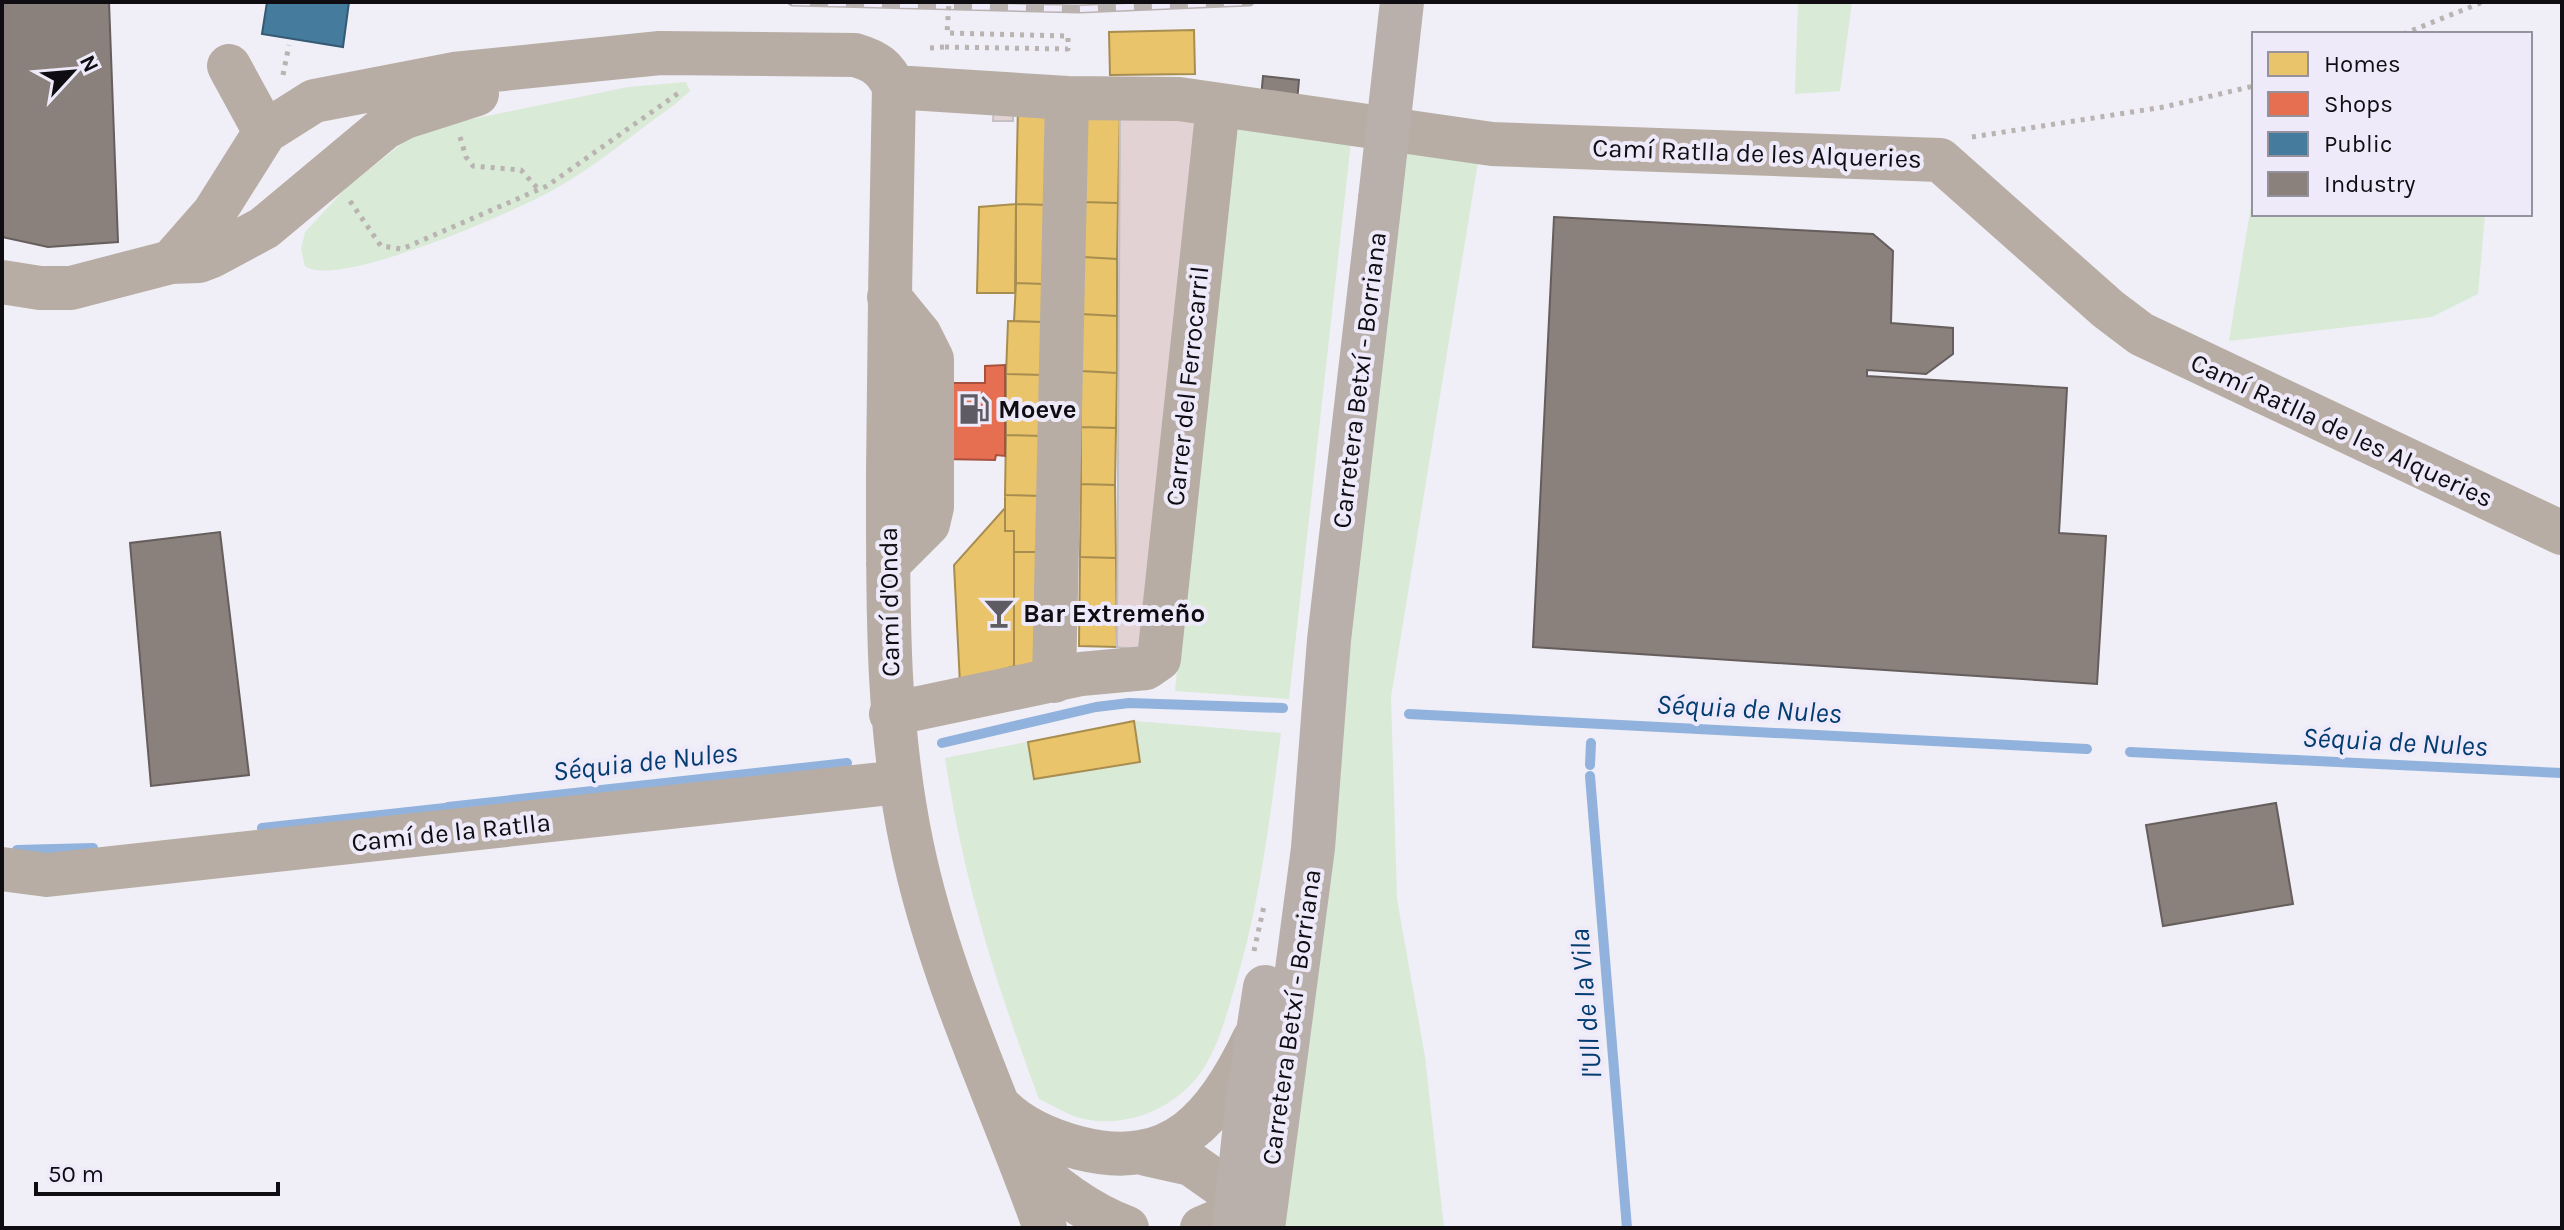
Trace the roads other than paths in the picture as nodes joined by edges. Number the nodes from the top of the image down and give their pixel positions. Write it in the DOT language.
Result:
graph roads {
  1 [pos="1402,2"];
  2 [pos="593,61"];
  3 [pos="229,66"];
  4 [pos="894,87"];
  5 [pos="340,93"];
  6 [pos="1067,98"];
  7 [pos="1218,105"];
  8 [pos="258,143"];
  9 [pos="364,145"];
  10 [pos="286,210"];
  11 [pos="185,255"];
  12 [pos="2,282"];
  13 [pos="2562,533"];
  14 [pos="1054,681"];
  15 [pos="891,714"];
  16 [pos="1320,759"];
  17 [pos="900,782"];
  18 [pos="2,869"];
  19 [pos="1258,1030"];
  20 [pos="995,1101"];
  21 [pos="1017,1150"];
  22 [pos="1146,1154"];
  23 [pos="1239,1218"];
  24 [pos="1045,1228"];
  25 [pos="1127,1228"];
  1 -- 16 [label="main road, Carretera Betxí - Borriana, bridge"];
  2 -- 4 [label="street"];
  2 -- 5 [label="street"];
  2 -- 9 [label="street"];
  3 -- 8 [label="street"];
  4 -- 6 [label="street, Camí Ratlla de les Alqueries"];
  4 -- 15 [label="street, Camí d'Onda"];
  5 -- 8 [label="street"];
  5 -- 9 [label="street"];
  6 -- 7 [label="street, Camí Ratlla de les Alqueries"];
  6 -- 14 [label="street"];
  7 -- 13 [label="street, Camí Ratlla de les Alqueries"];
  7 -- 14 [label="street, Carrer del Ferrocarril"];
  8 -- 10 [label="street"];
  8 -- 11 [label="street"];
  9 -- 10 [label="street"];
  10 -- 11 [label="street"];
  11 -- 12 [label="street"];
  14 -- 15 [label="street"];
  15 -- 17 [label="street, Camí d'Onda"];
  16 -- 19 [label="main road, Carretera Betxí - Borriana"];
  16 -- 23 [label="main road, Carretera Betxí - Borriana"];
  17 -- 18 [label="street, Camí de la Ratlla"];
  17 -- 20 [label="street, Camí d'Onda"];
  19 -- 22 [label="street"];
  19 -- 23 [label="main road, Carretera Betxí - Borriana"];
  20 -- 21 [label="street, Camí d'Onda"];
  20 -- 22 [label="street"];
  21 -- 24 [label="street, Camí d'Onda"];
  21 -- 25 [label="street"];
  22 -- 23 [label="street"];
}
